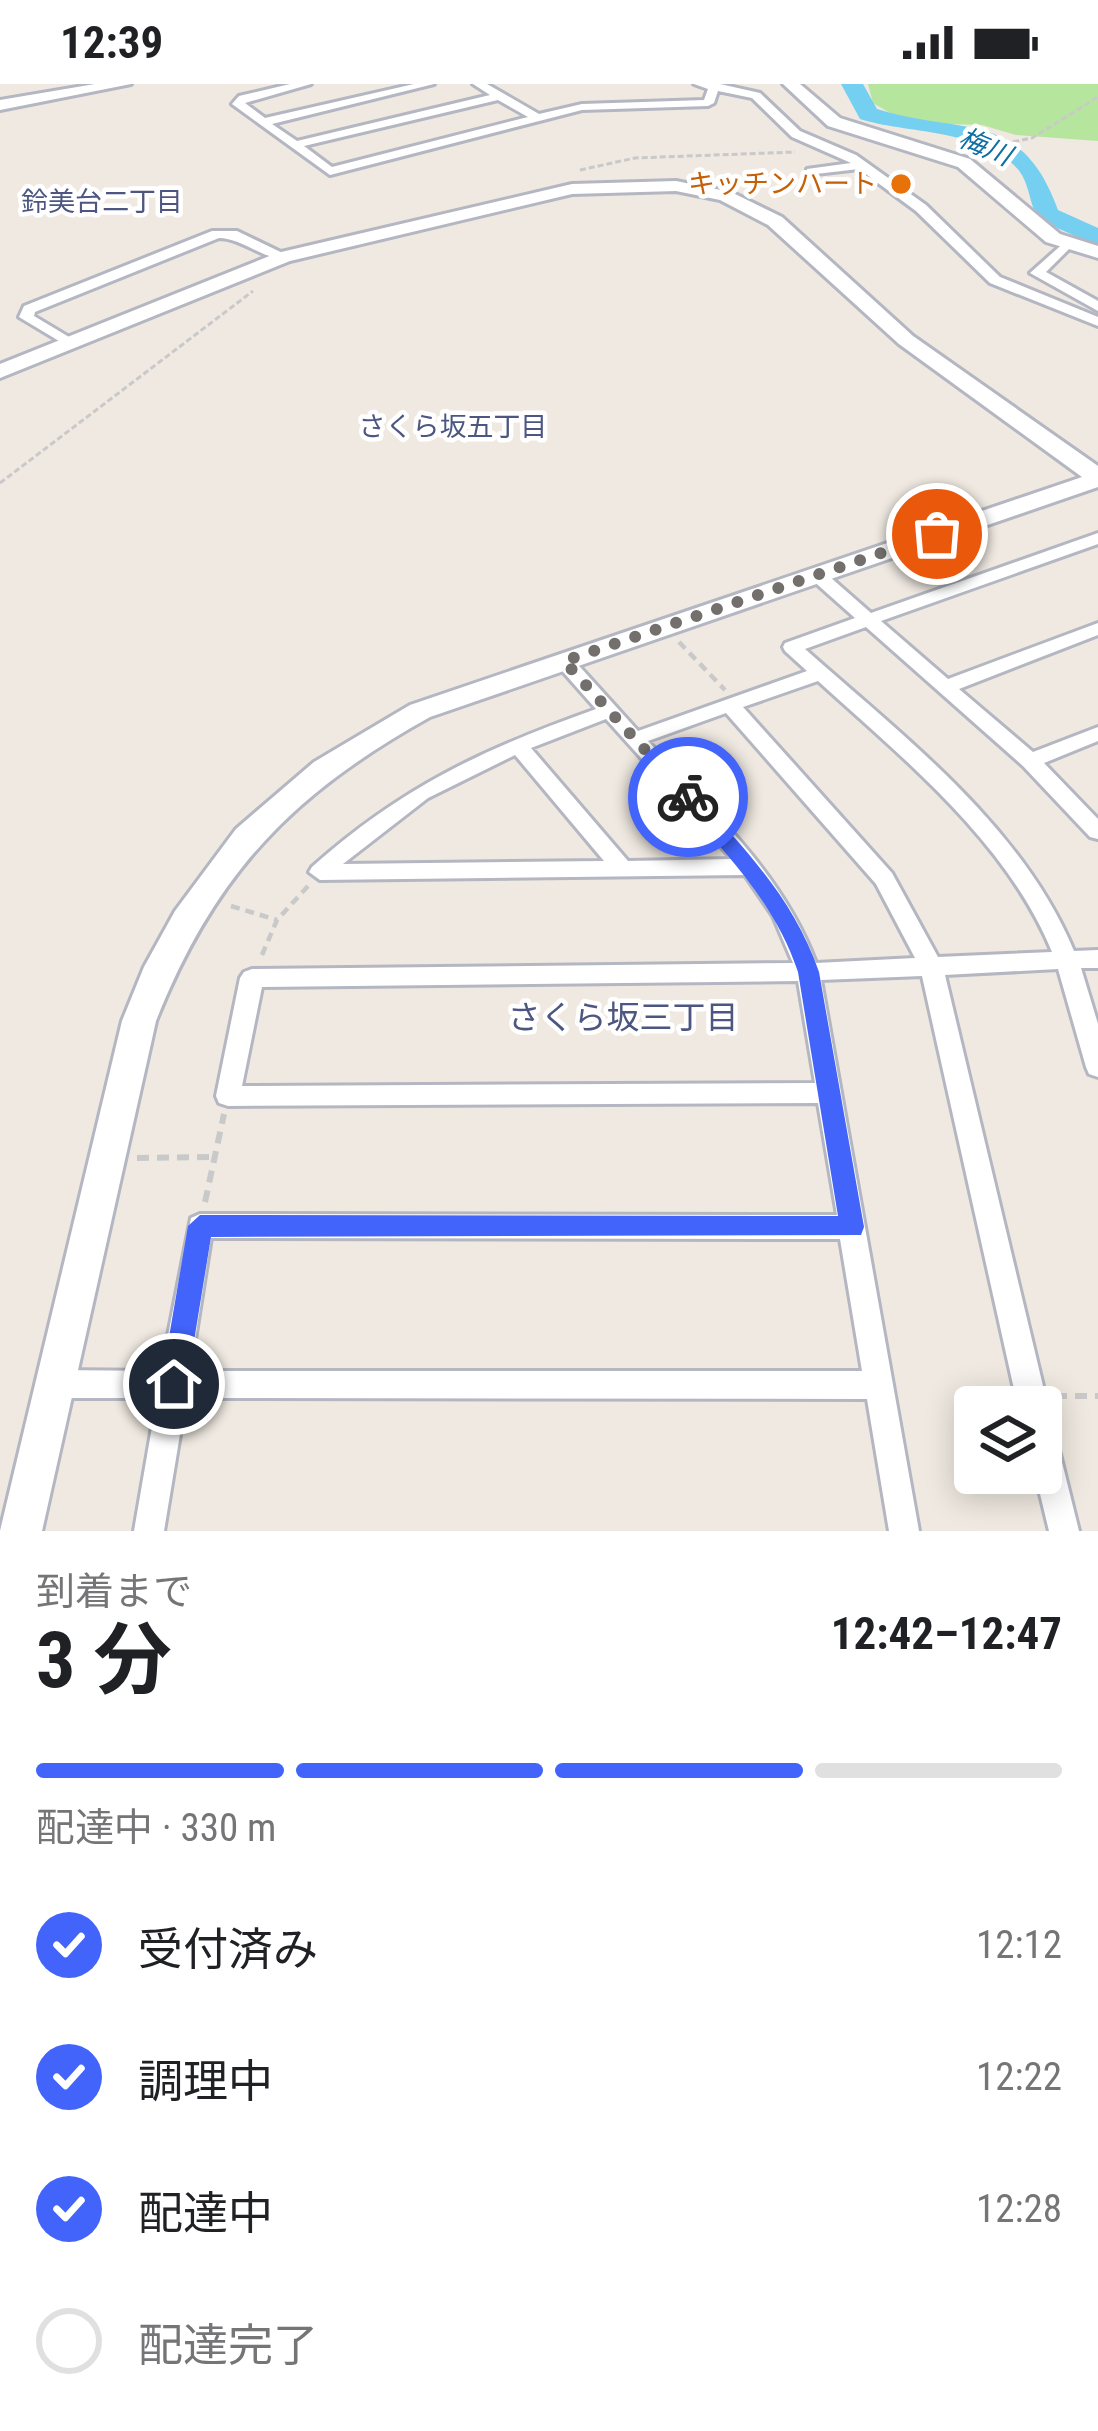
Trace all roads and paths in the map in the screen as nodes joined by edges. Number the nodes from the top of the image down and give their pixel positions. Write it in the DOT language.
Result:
graph roads {
  1 [pos="122,84"];
  2 [pos="304,84"];
  3 [pos="428,84"];
  4 [pos="479,84"];
  5 [pos="700,84"];
  6 [pos="791,84"];
  7 [pos="716,85"];
  8 [pos="500,96"];
  9 [pos="1098,97"];
  10 [pos="0,104"];
  11 [pos="537,118"];
  12 [pos="264,122"];
  13 [pos="295,145"];
  14 [pos="832,149"];
  15 [pos="963,152"];
  16 [pos="862,165"];
  17 [pos="811,172"];
  18 [pos="560,175"];
  19 [pos="1067,244"];
  20 [pos="1098,252"];
  21 [pos="284,257"];
  22 [pos="246,270"];
  23 [pos="1098,307"];
  24 [pos="1098,322"];
  25 [pos="69,343"];
  26 [pos="0,372"];
  27 [pos="1098,478"];
  28 [pos="0,483"];
  29 [pos="1098,538"];
  30 [pos="816,574"];
  31 [pos="869,620"];
  32 [pos="1098,629"];
  33 [pos="675,638"];
  34 [pos="564,661"];
  35 [pos="820,673"];
  36 [pos="945,687"];
  37 [pos="734,704"];
  38 [pos="609,710"];
  39 [pos="1098,733"];
  40 [pos="635,739"];
  41 [pos="517,744"];
  42 [pos="1030,761"];
  43 [pos="1098,832"];
  44 [pos="751,867"];
  45 [pos="623,869"];
  46 [pos="320,872"];
  47 [pos="225,904"];
  48 [pos="277,920"];
  49 [pos="1098,959"];
  50 [pos="1067,962"];
  51 [pos="932,968"];
  52 [pos="808,972"];
  53 [pos="252,978"];
  54 [pos="1098,1066"];
  55 [pos="829,1094"];
  56 [pos="228,1096"];
  57 [pos="214,1157"];
  58 [pos="137,1159"];
  59 [pos="200,1226"];
  60 [pos="852,1227"];
  61 [pos="54,1384"];
  62 [pos="174,1384"];
  63 [pos="879,1385"];
  64 [pos="1028,1386"];
  65 [pos="1098,1396"];
  66 [pos="1062,1399"];
  67 [pos="1055,1494"];
  68 [pos="20,1531"];
  69 [pos="149,1531"];
  70 [pos="904,1531"];
  71 [pos="1064,1531"];
  1 -- 10 [label="street"];
  2 -- 12 [label="street"];
  3 -- 12 [label="street"];
  4 -- 8 [label="street"];
  5 -- 7 [label="street"];
  6 -- 19 [label="street"];
  7 -- 11 [label="street"];
  7 -- 14 [label="street"];
  8 -- 11 [label="street"];
  8 -- 13 [label="street"];
  9 -- 15 [label="path"];
  11 -- 13 [label="street"];
  12 -- 13 [label="street"];
  14 -- 16 [label="street"];
  14 -- 18 [label="path"];
  16 -- 17 [label="street"];
  16 -- 24 [label="street"];
  19 -- 20 [label="street"];
  19 -- 23 [label="street"];
  21 -- 22 [label="street"];
  21 -- 25 [label="street"];
  21 -- 27 [label="street"];
  22 -- 25 [label="street"];
  22 -- 28 [label="path"];
  25 -- 26 [label="street"];
  27 -- 30 [label="street"];
  29 -- 31 [label="street"];
  30 -- 31 [label="street"];
  30 -- 34 [label="street"];
  31 -- 35 [label="street"];
  31 -- 36 [label="street"];
  32 -- 36 [label="street"];
  33 -- 37 [label="path"];
  34 -- 38 [label="street"];
  34 -- 61 [label="street"];
  35 -- 37 [label="street"];
  35 -- 50 [label="street"];
  36 -- 42 [label="street"];
  37 -- 40 [label="street"];
  37 -- 51 [label="street"];
  38 -- 40 [label="street"];
  38 -- 41 [label="street"];
  39 -- 42 [label="street"];
  40 -- 44 [label="street"];
  41 -- 45 [label="street"];
  41 -- 46 [label="street"];
  42 -- 43 [label="street"];
  44 -- 45 [label="street"];
  44 -- 52 [label="street"];
  45 -- 46 [label="street"];
  46 -- 48 [label="path"];
  47 -- 48 [label="path"];
  48 -- 53 [label="path"];
  49 -- 50 [label="street"];
  50 -- 51 [label="street"];
  50 -- 54 [label="street"];
  51 -- 52 [label="street"];
  51 -- 64 [label="street"];
  52 -- 53 [label="street"];
  52 -- 55 [label="street"];
  53 -- 56 [label="street"];
  55 -- 56 [label="street"];
  55 -- 60 [label="street"];
  56 -- 57 [label="path"];
  57 -- 58 [label="path"];
  57 -- 59 [label="path"];
  59 -- 60 [label="street"];
  59 -- 62 [label="street"];
  60 -- 63 [label="street"];
  61 -- 62 [label="street"];
  61 -- 68 [label="street"];
  62 -- 63 [label="street"];
  62 -- 69 [label="street"];
  63 -- 70 [label="street"];
  65 -- 66 [label="path"];
  67 -- 71 [label="street"];
}
